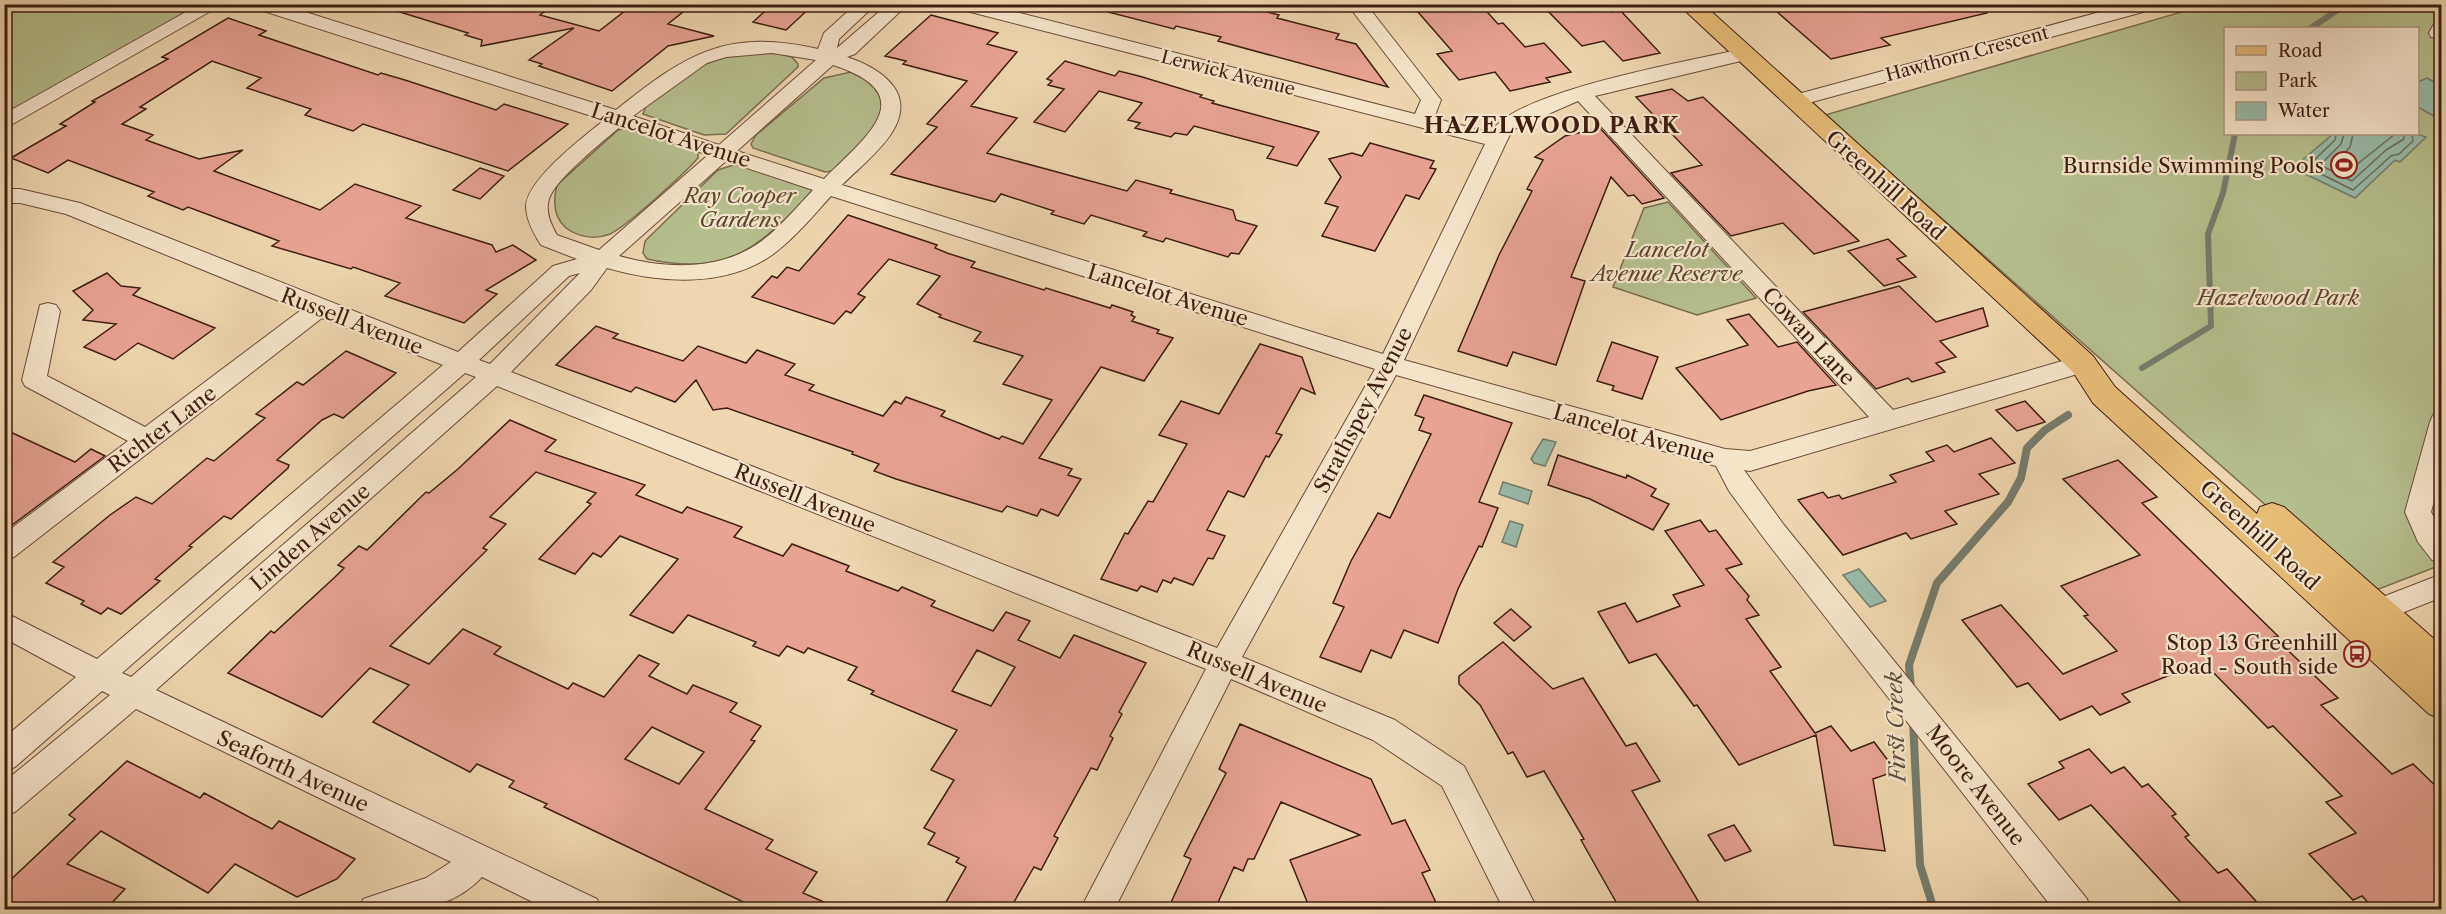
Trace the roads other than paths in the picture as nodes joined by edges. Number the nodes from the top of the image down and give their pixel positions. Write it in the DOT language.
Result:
graph roads {
  1 [pos="214,4"];
  2 [pos="260,4"];
  3 [pos="867,4"];
  4 [pos="898,4"];
  5 [pos="961,4"];
  6 [pos="1356,4"];
  7 [pos="1689,4"];
  8 [pos="2140,4"];
  9 [pos="2442,26"];
  10 [pos="2442,33"];
  11 [pos="1742,55"];
  12 [pos="830,58"];
  13 [pos="1582,94"];
  14 [pos="1794,101"];
  15 [pos="620,118"];
  16 [pos="1422,122"];
  17 [pos="4,123"];
  18 [pos="1495,140"];
  19 [pos="724,153"];
  20 [pos="828,188"];
  21 [pos="4,196"];
  22 [pos="602,259"];
  23 [pos="319,308"];
  24 [pos="48,311"];
  25 [pos="461,363"];
  26 [pos="1390,364"];
  27 [pos="2083,364"];
  28 [pos="494,375"];
  29 [pos="1888,421"];
  30 [pos="2442,422"];
  31 [pos="148,440"];
  32 [pos="1725,459"];
  33 [pos="4,549"];
  34 [pos="2442,552"];
  35 [pos="2442,585"];
  36 [pos="2365,616"];
  37 [pos="4,624"];
  38 [pos="1224,663"];
  39 [pos="2442,668"];
  40 [pos="97,675"];
  41 [pos="133,693"];
  42 [pos="2442,703"];
  43 [pos="4,757"];
  44 [pos="4,802"];
  45 [pos="478,858"];
  46 [pos="375,909"];
  47 [pos="585,909"];
  48 [pos="1096,909"];
  49 [pos="1522,909"];
  50 [pos="2075,909"];
  1 -- 17 [label="street"];
  2 -- 15 [label="street, Lancelot Avenue"];
  3 -- 12 [label="street"];
  4 -- 12 [label="street, Linden Avenue"];
  5 -- 16 [label="street, Lerwick Avenue"];
  6 -- 16 [label="street"];
  7 -- 11 [label="main road, Greenhill Road"];
  8 -- 14 [label="street, Hawthorn Crescent"];
  9 -- 10 [label="street"];
  11 -- 13 [label="street, Strathspey Avenue"];
  11 -- 14 [label="main road, Greenhill Road"];
  12 -- 15 [label="street"];
  12 -- 19 [label="street, Linden Avenue"];
  12 -- 20 [label="street"];
  13 -- 18 [label="street, Strathspey Avenue"];
  13 -- 29 [label="street, Cowan Lane"];
  14 -- 27 [label="main road, Greenhill Road"];
  15 -- 19 [label="street, Lancelot Avenue"];
  15 -- 22 [label="street"];
  16 -- 18 [label="street, Lerwick Avenue"];
  18 -- 26 [label="street, Strathspey Avenue"];
  19 -- 20 [label="street, Lancelot Avenue"];
  19 -- 22 [label="street, Linden Avenue"];
  20 -- 22 [label="street"];
  20 -- 26 [label="street, Lancelot Avenue"];
  21 -- 23 [label="street, Russell Avenue"];
  22 -- 25 [label="street, Linden Avenue"];
  22 -- 28 [label="street, Linden Avenue"];
  23 -- 25 [label="street, Russell Avenue"];
  23 -- 31 [label="street, Richter Lane"];
  24 -- 31 [label="street"];
  25 -- 28 [label="street, Russell Avenue"];
  25 -- 40 [label="street, Linden Avenue"];
  26 -- 32 [label="street, Lancelot Avenue"];
  26 -- 38 [label="street, Strathspey Avenue"];
  27 -- 29 [label="street, Lancelot Avenue"];
  27 -- 36 [label="main road, Greenhill Road"];
  28 -- 38 [label="street, Russell Avenue"];
  28 -- 41 [label="street, Linden Avenue"];
  29 -- 32 [label="street, Lancelot Avenue"];
  30 -- 34 [label="street"];
  31 -- 33 [label="street, Richter Lane"];
  32 -- 50 [label="street, Moore Avenue"];
  35 -- 36 [label="street"];
  36 -- 39 [label="main road, Greenhill Road"];
  36 -- 42 [label="main road, Greenhill Road"];
  37 -- 40 [label="street, Seaforth Avenue"];
  38 -- 48 [label="street, Strathspey Avenue"];
  38 -- 49 [label="street, Russell Avenue"];
  40 -- 41 [label="street, Seaforth Avenue"];
  40 -- 43 [label="street, Linden Avenue"];
  41 -- 44 [label="street, Linden Avenue"];
  41 -- 45 [label="street, Seaforth Avenue"];
  45 -- 46 [label="street"];
  45 -- 47 [label="street, Seaforth Avenue"];
}
